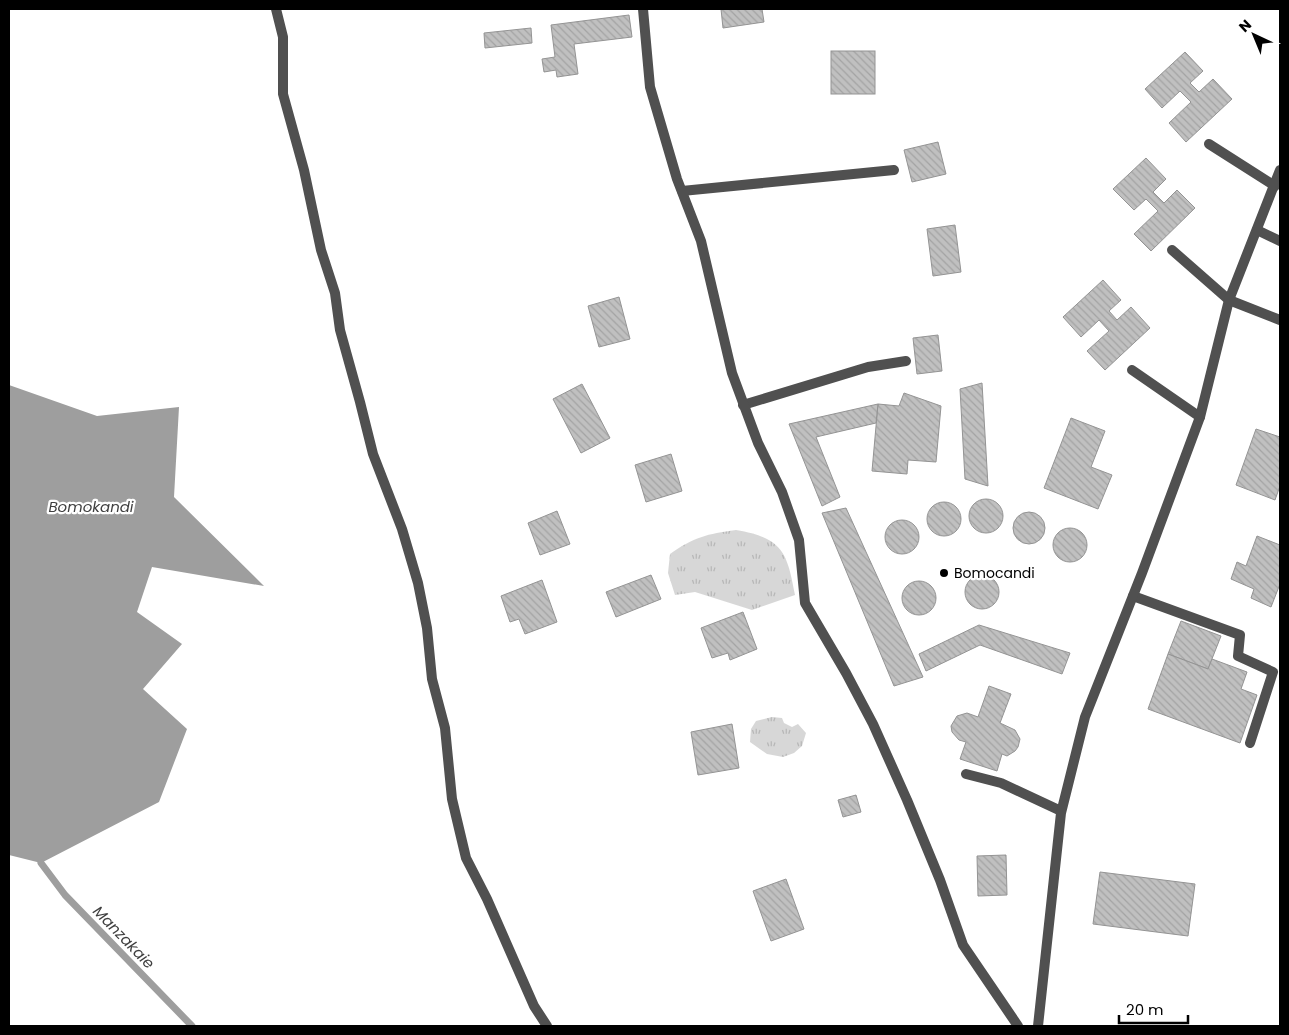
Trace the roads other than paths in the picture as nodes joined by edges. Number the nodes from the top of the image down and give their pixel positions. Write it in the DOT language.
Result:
graph roads {
  1 [pos="276,9"];
  2 [pos="643,9"];
  3 [pos="1209,144"];
  4 [pos="894,170"];
  5 [pos="1280,170"];
  6 [pos="1275,186"];
  7 [pos="682,191"];
  8 [pos="1258,230"];
  9 [pos="1280,241"];
  10 [pos="1172,250"];
  11 [pos="1229,300"];
  12 [pos="1280,320"];
  13 [pos="906,361"];
  14 [pos="1132,370"];
  15 [pos="743,404"];
  16 [pos="1200,418"];
  17 [pos="1133,596"];
  18 [pos="1250,742"];
  19 [pos="966,774"];
  20 [pos="1061,811"];
  21 [pos="547,1026"];
  22 [pos="1018,1026"];
  23 [pos="1038,1026"];
  1 -- 21 [label="street"];
  2 -- 7 [label="street"];
  3 -- 6 [label="street"];
  4 -- 7 [label="street"];
  5 -- 6 [label="street"];
  6 -- 8 [label="street"];
  7 -- 15 [label="street"];
  8 -- 9 [label="street"];
  8 -- 11 [label="street"];
  10 -- 11 [label="street"];
  11 -- 12 [label="street"];
  11 -- 16 [label="street"];
  13 -- 15 [label="street"];
  14 -- 16 [label="street"];
  15 -- 22 [label="street"];
  16 -- 17 [label="street"];
  17 -- 18 [label="street"];
  17 -- 20 [label="street"];
  19 -- 20 [label="street"];
  20 -- 23 [label="street"];
}
